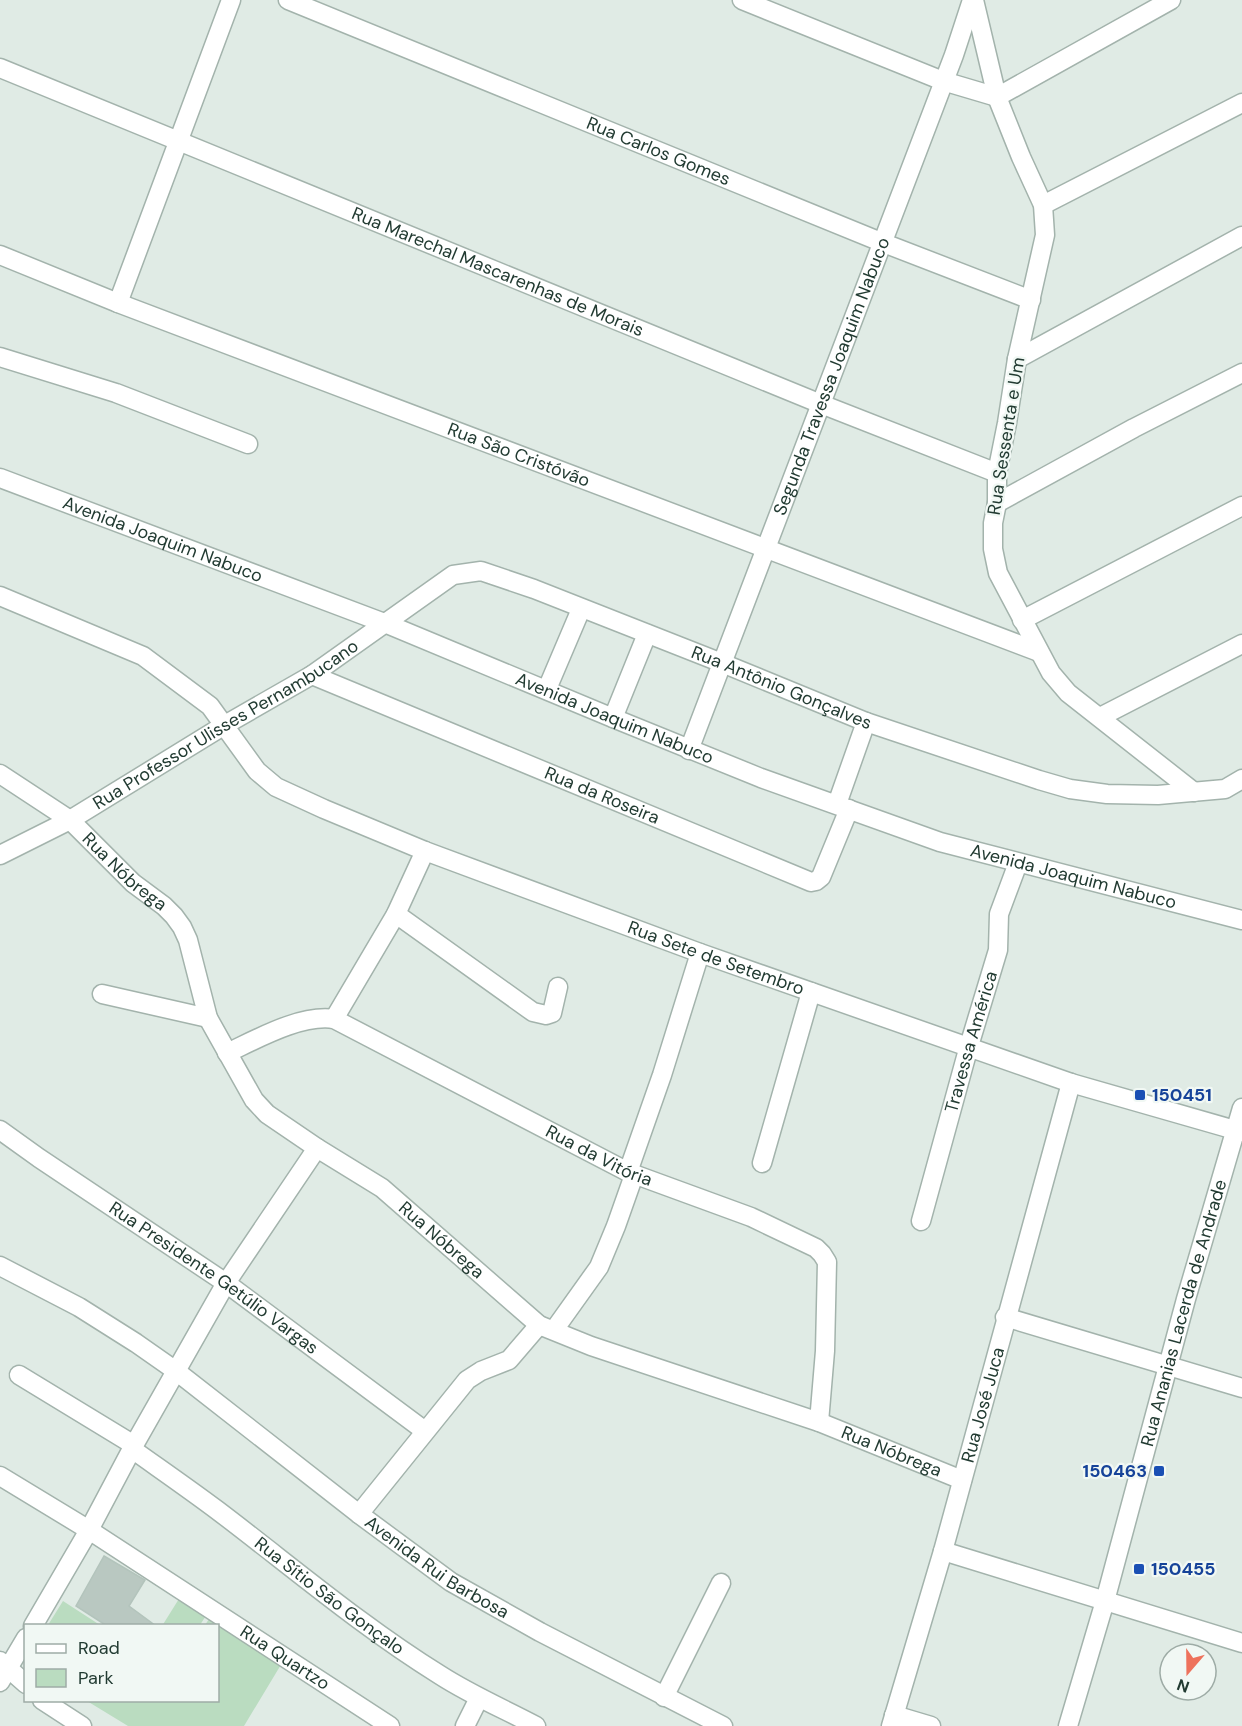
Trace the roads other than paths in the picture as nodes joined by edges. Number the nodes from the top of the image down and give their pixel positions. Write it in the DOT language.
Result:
graph roads {
  1 [pos="231,0"];
  2 [pos="288,0"];
  3 [pos="742,0"];
  4 [pos="973,0"];
  5 [pos="1171,0"];
  6 [pos="0,68"];
  7 [pos="943,81"];
  8 [pos="997,97"];
  9 [pos="1242,103"];
  10 [pos="179,142"];
  11 [pos="1043,205"];
  12 [pos="1242,236"];
  13 [pos="881,242"];
  14 [pos="0,255"];
  15 [pos="1031,300"];
  16 [pos="118,303"];
  17 [pos="0,357"];
  18 [pos="1017,358"];
  19 [pos="1242,373"];
  20 [pos="821,404"];
  21 [pos="248,444"];
  22 [pos="997,473"];
  23 [pos="0,478"];
  24 [pos="997,503"];
  25 [pos="1242,506"];
  26 [pos="766,548"];
  27 [pos="0,596"];
  28 [pos="581,609"];
  29 [pos="1022,620"];
  30 [pos="387,624"];
  31 [pos="647,634"];
  32 [pos="1242,644"];
  33 [pos="1039,652"];
  34 [pos="722,663"];
  35 [pos="312,675"];
  36 [pos="547,689"];
  37 [pos="1100,717"];
  38 [pos="613,718"];
  39 [pos="866,722"];
  40 [pos="223,726"];
  41 [pos="689,750"];
  42 [pos="0,774"];
  43 [pos="1242,779"];
  44 [pos="1194,792"];
  45 [pos="843,807"];
  46 [pos="70,820"];
  47 [pos="425,851"];
  48 [pos="4,853"];
  49 [pos="1018,863"];
  50 [pos="396,914"];
  51 [pos="1242,920"];
  52 [pos="700,953"];
  53 [pos="558,987"];
  54 [pos="811,992"];
  55 [pos="102,994"];
  56 [pos="208,1018"];
  57 [pos="334,1019"];
  58 [pos="969,1046"];
  59 [pos="227,1053"];
  60 [pos="1071,1083"];
  61 [pos="1242,1108"];
  62 [pos="0,1130"];
  63 [pos="1238,1130"];
  64 [pos="317,1148"];
  65 [pos="762,1163"];
  66 [pos="631,1174"];
  67 [pos="921,1221"];
  68 [pos="0,1266"];
  69 [pos="226,1283"];
  70 [pos="1005,1317"];
  71 [pos="547,1327"];
  72 [pos="1168,1365"];
  73 [pos="176,1371"];
  74 [pos="19,1376"];
  75 [pos="1242,1388"];
  76 [pos="819,1422"];
  77 [pos="425,1431"];
  78 [pos="133,1447"];
  79 [pos="0,1476"];
  80 [pos="962,1480"];
  81 [pos="358,1514"];
  82 [pos="89,1530"];
  83 [pos="943,1551"];
  84 [pos="721,1583"];
  85 [pos="1105,1601"];
  86 [pos="34,1624"];
  87 [pos="24,1641"];
  88 [pos="1242,1643"];
  89 [pos="3,1670"];
  90 [pos="24,1683"];
  91 [pos="664,1697"];
  92 [pos="479,1698"];
  93 [pos="44,1702"];
  94 [pos="893,1720"];
  95 [pos="82,1726"];
  96 [pos="390,1726"];
  97 [pos="465,1726"];
  98 [pos="536,1726"];
  99 [pos="723,1726"];
  100 [pos="931,1726"];
  101 [pos="1068,1726"];
  1 -- 10 [label="street"];
  2 -- 13 [label="street, Rua Carlos Gomes"];
  3 -- 7 [label="street"];
  4 -- 7 [label="street, Segunda Travessa Joaquim Nabuco"];
  4 -- 8 [label="street, Rua Sessenta e Um"];
  5 -- 8 [label="street"];
  6 -- 10 [label="street, Rua Marechal Mascarenhas de Morais"];
  7 -- 8 [label="street"];
  7 -- 13 [label="street, Segunda Travessa Joaquim Nabuco"];
  8 -- 11 [label="street, Rua Sessenta e Um"];
  9 -- 11 [label="street"];
  10 -- 16 [label="street"];
  10 -- 20 [label="street, Rua Marechal Mascarenhas de Morais"];
  11 -- 15 [label="street, Rua Sessenta e Um"];
  12 -- 18 [label="street"];
  13 -- 15 [label="street, Rua Carlos Gomes"];
  13 -- 20 [label="street, Segunda Travessa Joaquim Nabuco"];
  14 -- 16 [label="street, Rua São Cristóvão"];
  15 -- 18 [label="street, Rua Sessenta e Um"];
  16 -- 26 [label="street, Rua São Cristóvão"];
  17 -- 21 [label="street"];
  18 -- 22 [label="street, Rua Sessenta e Um"];
  19 -- 24 [label="street"];
  20 -- 22 [label="street, Rua Marechal Mascarenhas de Morais"];
  20 -- 26 [label="street, Segunda Travessa Joaquim Nabuco"];
  22 -- 24 [label="street, Rua Sessenta e Um"];
  23 -- 30 [label="street, Avenida Joaquim Nabuco"];
  24 -- 29 [label="street, Rua Sessenta e Um"];
  25 -- 29 [label="street"];
  26 -- 33 [label="street, Rua São Cristóvão"];
  26 -- 34 [label="street, Segunda Travessa Joaquim Nabuco"];
  27 -- 40 [label="street, Rua Sete de Setembro"];
  28 -- 30 [label="street, Rua Antônio Gonçalves"];
  28 -- 31 [label="street, Rua Antônio Gonçalves"];
  28 -- 36 [label="street"];
  29 -- 33 [label="street, Rua Sessenta e Um"];
  30 -- 35 [label="street, Rua Professor Ulisses Pernambucano"];
  30 -- 36 [label="street, Avenida Joaquim Nabuco"];
  31 -- 34 [label="street, Rua Antônio Gonçalves"];
  31 -- 38 [label="street"];
  32 -- 37 [label="street"];
  33 -- 37 [label="street, Rua Sessenta e Um"];
  34 -- 39 [label="street, Rua Antônio Gonçalves"];
  34 -- 41 [label="street, Segunda Travessa Joaquim Nabuco"];
  35 -- 40 [label="street, Rua Professor Ulisses Pernambucano"];
  35 -- 45 [label="street, Rua da Roseira"];
  36 -- 38 [label="street, Avenida Joaquim Nabuco"];
  37 -- 44 [label="street, Rua Sessenta e Um"];
  38 -- 41 [label="street, Avenida Joaquim Nabuco"];
  39 -- 44 [label="street, Rua Antônio Gonçalves"];
  39 -- 45 [label="street, Rua da Roseira"];
  40 -- 46 [label="street, Rua Professor Ulisses Pernambucano"];
  40 -- 47 [label="street, Rua Sete de Setembro"];
  41 -- 45 [label="street, Avenida Joaquim Nabuco"];
  42 -- 46 [label="street, Rua Nóbrega"];
  43 -- 44 [label="street"];
  45 -- 49 [label="street, Avenida Joaquim Nabuco"];
  46 -- 48 [label="street, Rua Professor Ulisses Pernambucano"];
  46 -- 56 [label="street, Rua Nóbrega"];
  47 -- 50 [label="street"];
  47 -- 52 [label="street, Rua Sete de Setembro"];
  49 -- 51 [label="street, Avenida Joaquim Nabuco"];
  49 -- 58 [label="street, Travessa América"];
  50 -- 53 [label="street"];
  50 -- 57 [label="street"];
  52 -- 54 [label="street, Rua Sete de Setembro"];
  52 -- 66 [label="street"];
  54 -- 58 [label="street, Rua Sete de Setembro"];
  54 -- 65 [label="street"];
  55 -- 56 [label="street"];
  56 -- 59 [label="street, Rua Nóbrega"];
  57 -- 59 [label="street"];
  57 -- 66 [label="street, Rua da Vitória"];
  58 -- 60 [label="street, Rua Sete de Setembro"];
  58 -- 67 [label="street, Travessa América"];
  59 -- 64 [label="street, Rua Nóbrega"];
  60 -- 63 [label="street, Rua Sete de Setembro"];
  60 -- 70 [label="street, Rua José Juca"];
  61 -- 63 [label="street, Rua Ananias Lacerda de Andrade"];
  62 -- 69 [label="street, Rua Presidente Getúlio Vargas"];
  63 -- 72 [label="street, Rua Ananias Lacerda de Andrade"];
  64 -- 69 [label="street"];
  64 -- 71 [label="street, Rua Nóbrega"];
  66 -- 71 [label="street"];
  66 -- 76 [label="street, Rua da Vitória"];
  68 -- 73 [label="street, Avenida Rui Barbosa"];
  69 -- 73 [label="street"];
  69 -- 77 [label="street, Rua Presidente Getúlio Vargas"];
  70 -- 72 [label="street"];
  70 -- 80 [label="street, Rua José Juca"];
  71 -- 76 [label="street, Rua Nóbrega"];
  71 -- 77 [label="street"];
  72 -- 75 [label="street"];
  72 -- 85 [label="street, Rua Ananias Lacerda de Andrade"];
  73 -- 78 [label="street"];
  73 -- 81 [label="street, Avenida Rui Barbosa"];
  74 -- 78 [label="street, Rua Sítio São Gonçalo"];
  76 -- 80 [label="street, Rua Nóbrega"];
  77 -- 81 [label="street"];
  78 -- 82 [label="street"];
  78 -- 92 [label="street, Rua Sítio São Gonçalo"];
  79 -- 82 [label="street, Rua Quartzo"];
  80 -- 83 [label="street, Rua José Juca"];
  81 -- 91 [label="street, Avenida Rui Barbosa"];
  82 -- 86 [label="street"];
  82 -- 96 [label="street, Rua Quartzo"];
  83 -- 85 [label="street"];
  83 -- 94 [label="street, Rua José Juca"];
  84 -- 91 [label="street"];
  85 -- 88 [label="street"];
  85 -- 101 [label="street, Rua Ananias Lacerda de Andrade"];
  87 -- 89 [label="street"];
  89 -- 90 [label="street"];
  91 -- 99 [label="street, Avenida Rui Barbosa"];
  92 -- 97 [label="street"];
  92 -- 98 [label="street, Rua Sítio São Gonçalo"];
  93 -- 95 [label="street"];
  94 -- 100 [label="street"];
}
